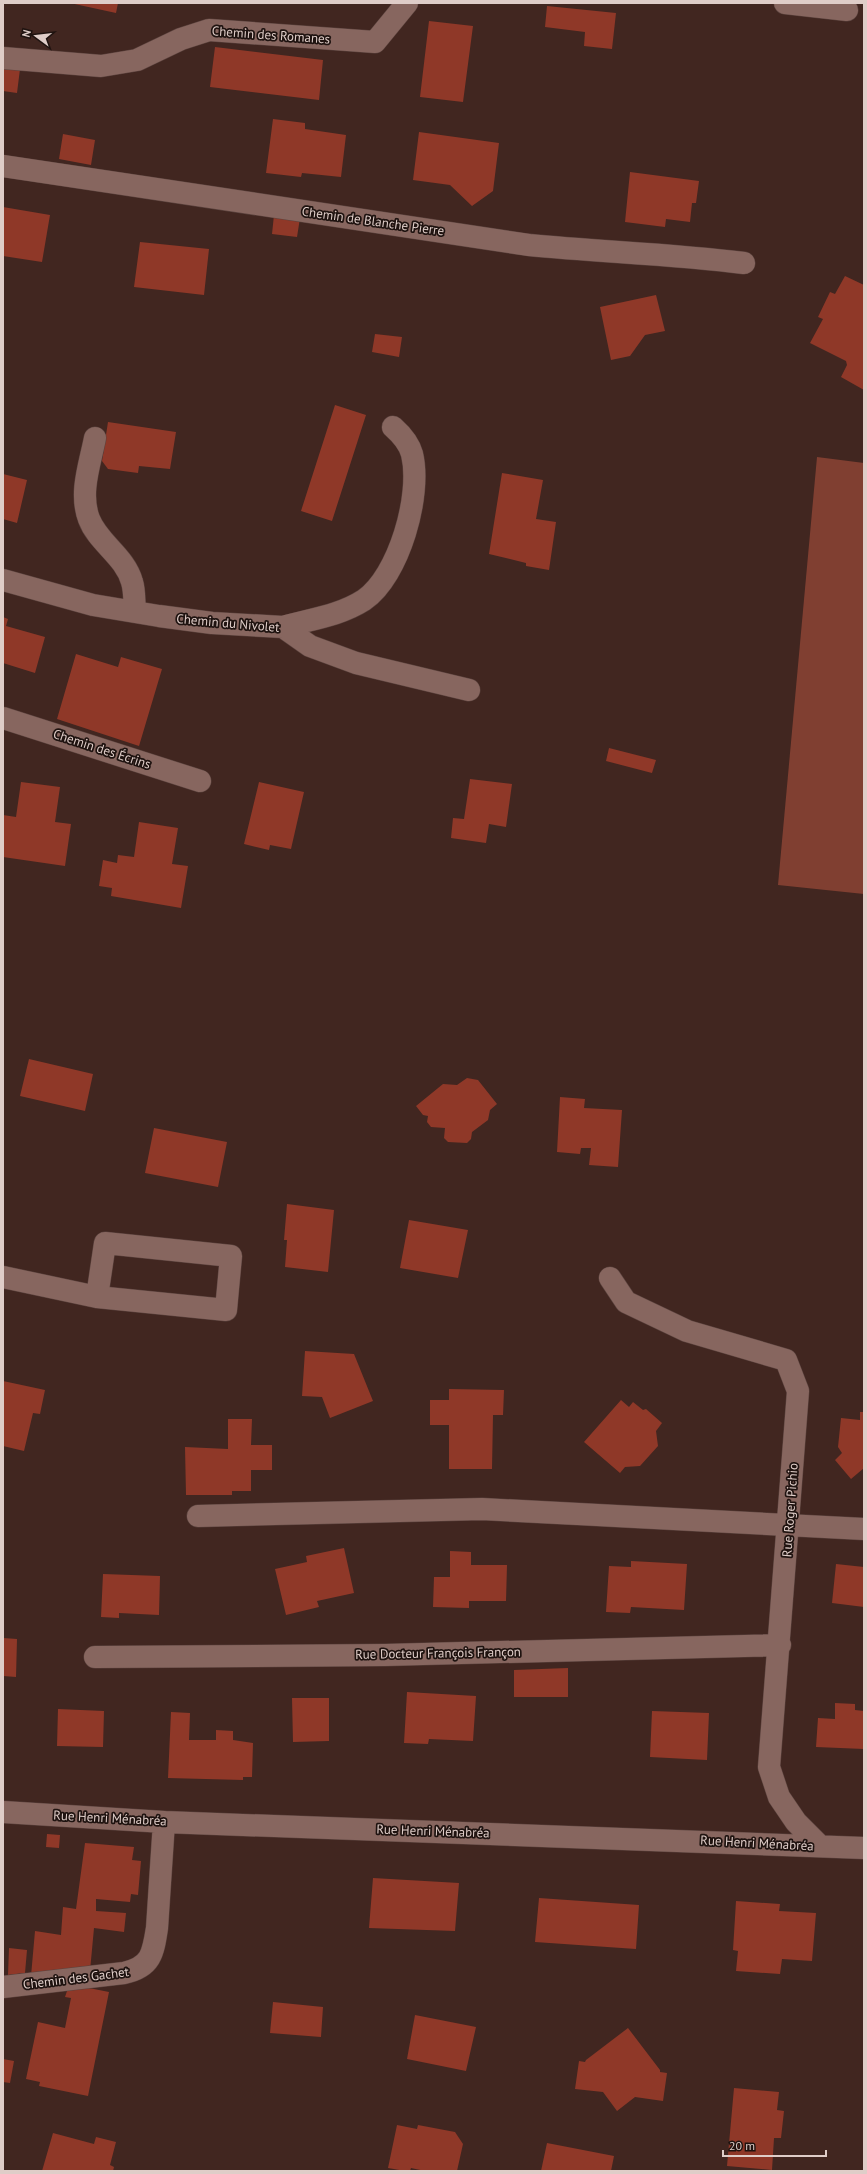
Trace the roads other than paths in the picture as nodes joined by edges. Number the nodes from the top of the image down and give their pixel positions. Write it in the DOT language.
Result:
graph roads {
  1 [pos="407,3"];
  2 [pos="785,3"];
  3 [pos="847,10"];
  4 [pos="3,58"];
  5 [pos="3,166"];
  6 [pos="744,263"];
  7 [pos="393,428"];
  8 [pos="95,438"];
  9 [pos="3,580"];
  10 [pos="135,612"];
  11 [pos="283,627"];
  12 [pos="470,690"];
  13 [pos="3,718"];
  14 [pos="200,781"];
  15 [pos="3,1277"];
  16 [pos="610,1278"];
  17 [pos="97,1297"];
  18 [pos="198,1516"];
  19 [pos="789,1526"];
  20 [pos="864,1529"];
  21 [pos="780,1645"];
  22 [pos="95,1658"];
  23 [pos="3,1812"];
  24 [pos="164,1822"];
  25 [pos="820,1846"];
  26 [pos="864,1848"];
  27 [pos="3,1987"];
  1 -- 4 [label="street, Chemin des Romanes"];
  2 -- 3 [label="street"];
  5 -- 6 [label="street, Chemin de Blanche Pierre"];
  7 -- 11 [label="street"];
  8 -- 10 [label="street"];
  9 -- 10 [label="street, Chemin du Nivolet"];
  10 -- 11 [label="street, Chemin du Nivolet"];
  11 -- 12 [label="street, Chemin du Nivolet"];
  13 -- 14 [label="street, Chemin des Écrins"];
  15 -- 17 [label="street"];
  16 -- 19 [label="street, Rue Roger Pichio"];
  17 -- 17 [label="street"];
  18 -- 19 [label="street"];
  19 -- 20 [label="street"];
  19 -- 21 [label="street, Rue Roger Pichio"];
  21 -- 22 [label="street, Rue Docteur François Françon"];
  21 -- 25 [label="street, Rue Roger Pichio"];
  23 -- 24 [label="street, Rue Henri Ménabréa"];
  24 -- 25 [label="street, Rue Henri Ménabréa"];
  24 -- 27 [label="street, Chemin des Gachet"];
  25 -- 26 [label="street, Rue Henri Ménabréa"];
}
